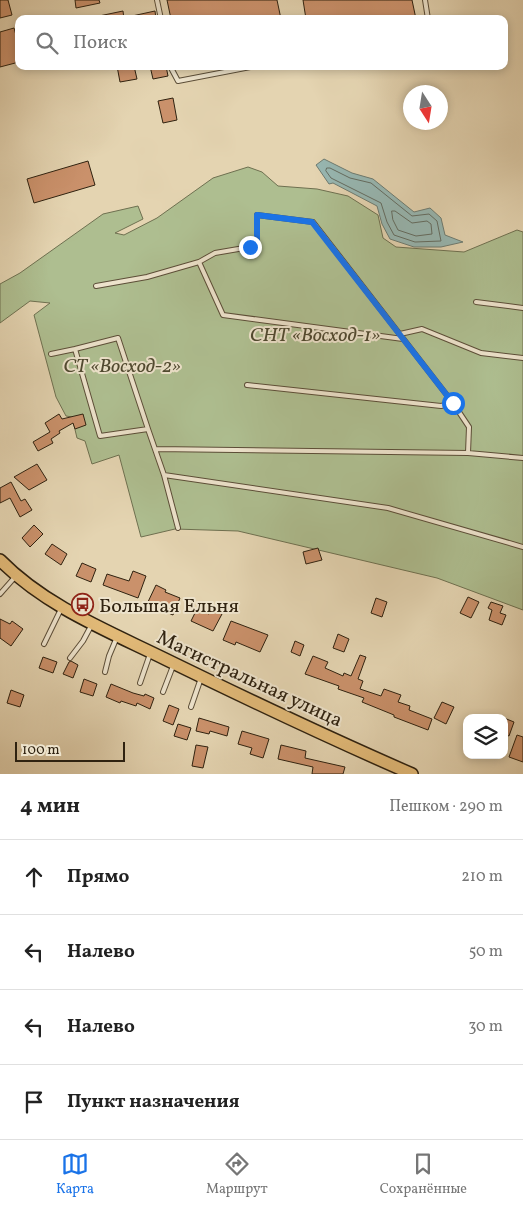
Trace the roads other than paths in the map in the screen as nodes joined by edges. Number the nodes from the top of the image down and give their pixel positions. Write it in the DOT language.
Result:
graph roads {
  1 [pos="157,0"];
  2 [pos="425,0"];
  3 [pos="160,15"];
  4 [pos="427,15"];
  5 [pos="172,70"];
  6 [pos="235,70"];
  7 [pos="199,262"];
  8 [pos="96,286"];
  9 [pos="476,302"];
  10 [pos="523,308"];
  11 [pos="400,334"];
  12 [pos="404,339"];
  13 [pos="75,349"];
  14 [pos="51,354"];
  15 [pos="523,358"];
  16 [pos="247,385"];
  17 [pos="453,403"];
  18 [pos="148,429"];
  19 [pos="155,449"];
  20 [pos="468,453"];
  21 [pos="523,458"];
  22 [pos="164,475"];
  23 [pos="178,528"];
  24 [pos="523,547"];
  25 [pos="0,560"];
  26 [pos="17,575"];
  27 [pos="0,594"];
  28 [pos="62,607"];
  29 [pos="92,624"];
  30 [pos="117,636"];
  31 [pos="44,644"];
  32 [pos="151,652"];
  33 [pos="70,658"];
  34 [pos="174,663"];
  35 [pos="105,672"];
  36 [pos="201,677"];
  37 [pos="140,683"];
  38 [pos="163,692"];
  39 [pos="191,707"];
  40 [pos="412,774"];
  1 -- 3 [label="lane"];
  2 -- 4 [label="lane"];
  5 -- 6 [label="lane"];
  7 -- 8 [label="lane"];
  7 -- 11 [label="lane"];
  7 -- 12 [label="lane"];
  9 -- 10 [label="lane"];
  11 -- 12 [label="lane"];
  11 -- 15 [label="lane"];
  12 -- 17 [label="lane"];
  13 -- 14 [label="lane"];
  13 -- 18 [label="lane"];
  13 -- 18 [label="lane"];
  16 -- 17 [label="lane"];
  17 -- 20 [label="lane"];
  18 -- 19 [label="lane"];
  19 -- 20 [label="lane"];
  19 -- 22 [label="lane"];
  20 -- 21 [label="lane"];
  22 -- 23 [label="lane"];
  22 -- 24 [label="lane"];
  25 -- 26 [label="main road, Магистральная улица"];
  26 -- 27 [label="lane"];
  26 -- 28 [label="main road, Магистральная улица"];
  28 -- 29 [label="main road, Магистральная улица"];
  28 -- 31 [label="lane"];
  29 -- 30 [label="main road, Магистральная улица"];
  29 -- 33 [label="lane"];
  30 -- 32 [label="main road, Магистральная улица"];
  30 -- 35 [label="lane"];
  32 -- 34 [label="main road, Магистральная улица"];
  32 -- 37 [label="lane"];
  34 -- 36 [label="main road, Магистральная улица"];
  34 -- 38 [label="lane"];
  36 -- 39 [label="lane"];
  36 -- 40 [label="main road, Магистральная улица"];
}
